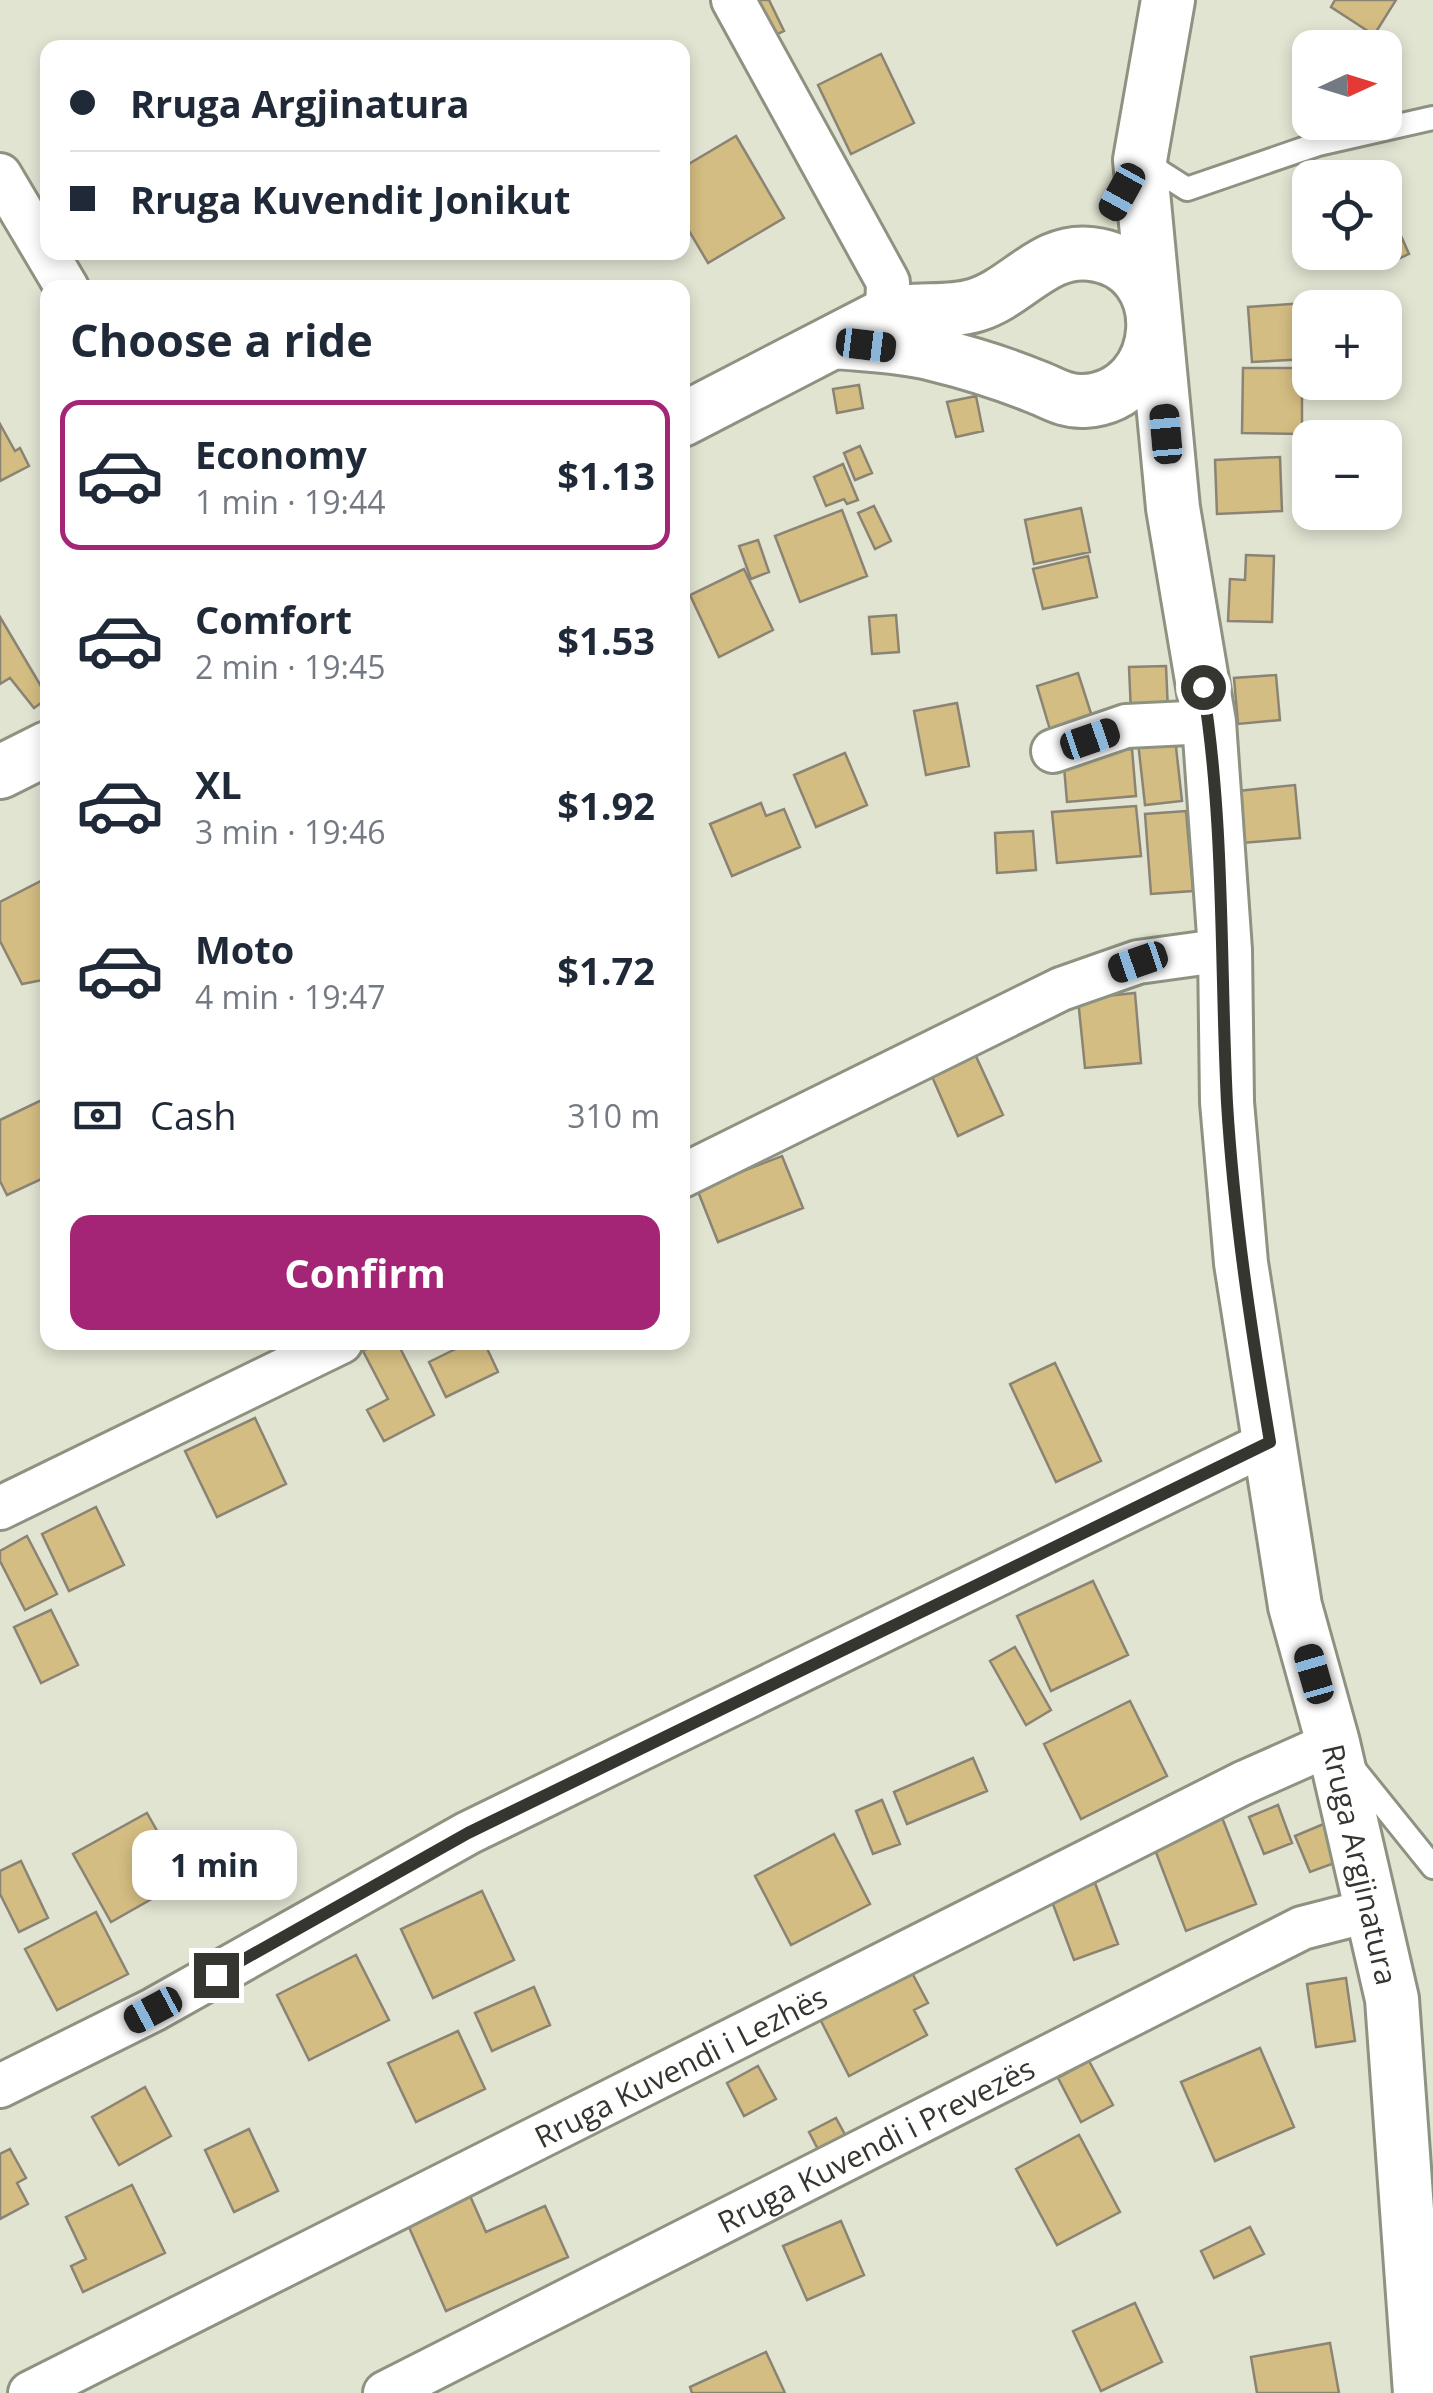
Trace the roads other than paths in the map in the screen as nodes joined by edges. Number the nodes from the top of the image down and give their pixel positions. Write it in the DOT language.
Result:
graph roads {
  1 [pos="733,0"];
  2 [pos="1168,0"];
  3 [pos="1433,118"];
  4 [pos="1140,160"];
  5 [pos="0,174"];
  6 [pos="40,242"];
  7 [pos="1048,265"];
  8 [pos="887,314"];
  9 [pos="1156,322"];
  10 [pos="835,342"];
  11 [pos="1059,394"];
  12 [pos="690,416"];
  13 [pos="1173,508"];
  14 [pos="1209,722"];
  15 [pos="1053,751"];
  16 [pos="40,752"];
  17 [pos="0,772"];
  18 [pos="1225,950"];
  19 [pos="690,1172"];
  20 [pos="324,1350"];
  21 [pos="1270,1442"];
  22 [pos="0,1508"];
  23 [pos="1334,1743"];
  24 [pos="1433,1867"];
  25 [pos="1372,1910"];
  26 [pos="0,2086"];
  27 [pos="30,2393"];
  28 [pos="386,2393"];
  29 [pos="1420,2393"];
  1 -- 8 [label="street"];
  2 -- 4 [label="street"];
  3 -- 4 [label="lane"];
  4 -- 7 [label="street"];
  4 -- 9 [label="street"];
  5 -- 6 [label="street"];
  7 -- 8 [label="street"];
  7 -- 9 [label="street"];
  7 -- 11 [label="street"];
  8 -- 10 [label="street"];
  9 -- 11 [label="street"];
  9 -- 13 [label="street"];
  10 -- 11 [label="street"];
  10 -- 12 [label="street"];
  11 -- 13 [label="street"];
  13 -- 14 [label="street, Rruga Argjinatura"];
  14 -- 15 [label="street"];
  14 -- 18 [label="street, Rruga Argjinatura"];
  16 -- 17 [label="street"];
  18 -- 19 [label="street"];
  18 -- 21 [label="street, Rruga Argjinatura"];
  20 -- 22 [label="street"];
  21 -- 23 [label="street, Rruga Argjinatura"];
  21 -- 26 [label="street"];
  23 -- 24 [label="lane"];
  23 -- 25 [label="street, Rruga Argjinatura"];
  23 -- 27 [label="street, Rruga Kuvendi i Lezhës"];
  25 -- 28 [label="street, Rruga Kuvendi i Prevezës"];
  25 -- 29 [label="street, Rruga Argjinatura"];
}
